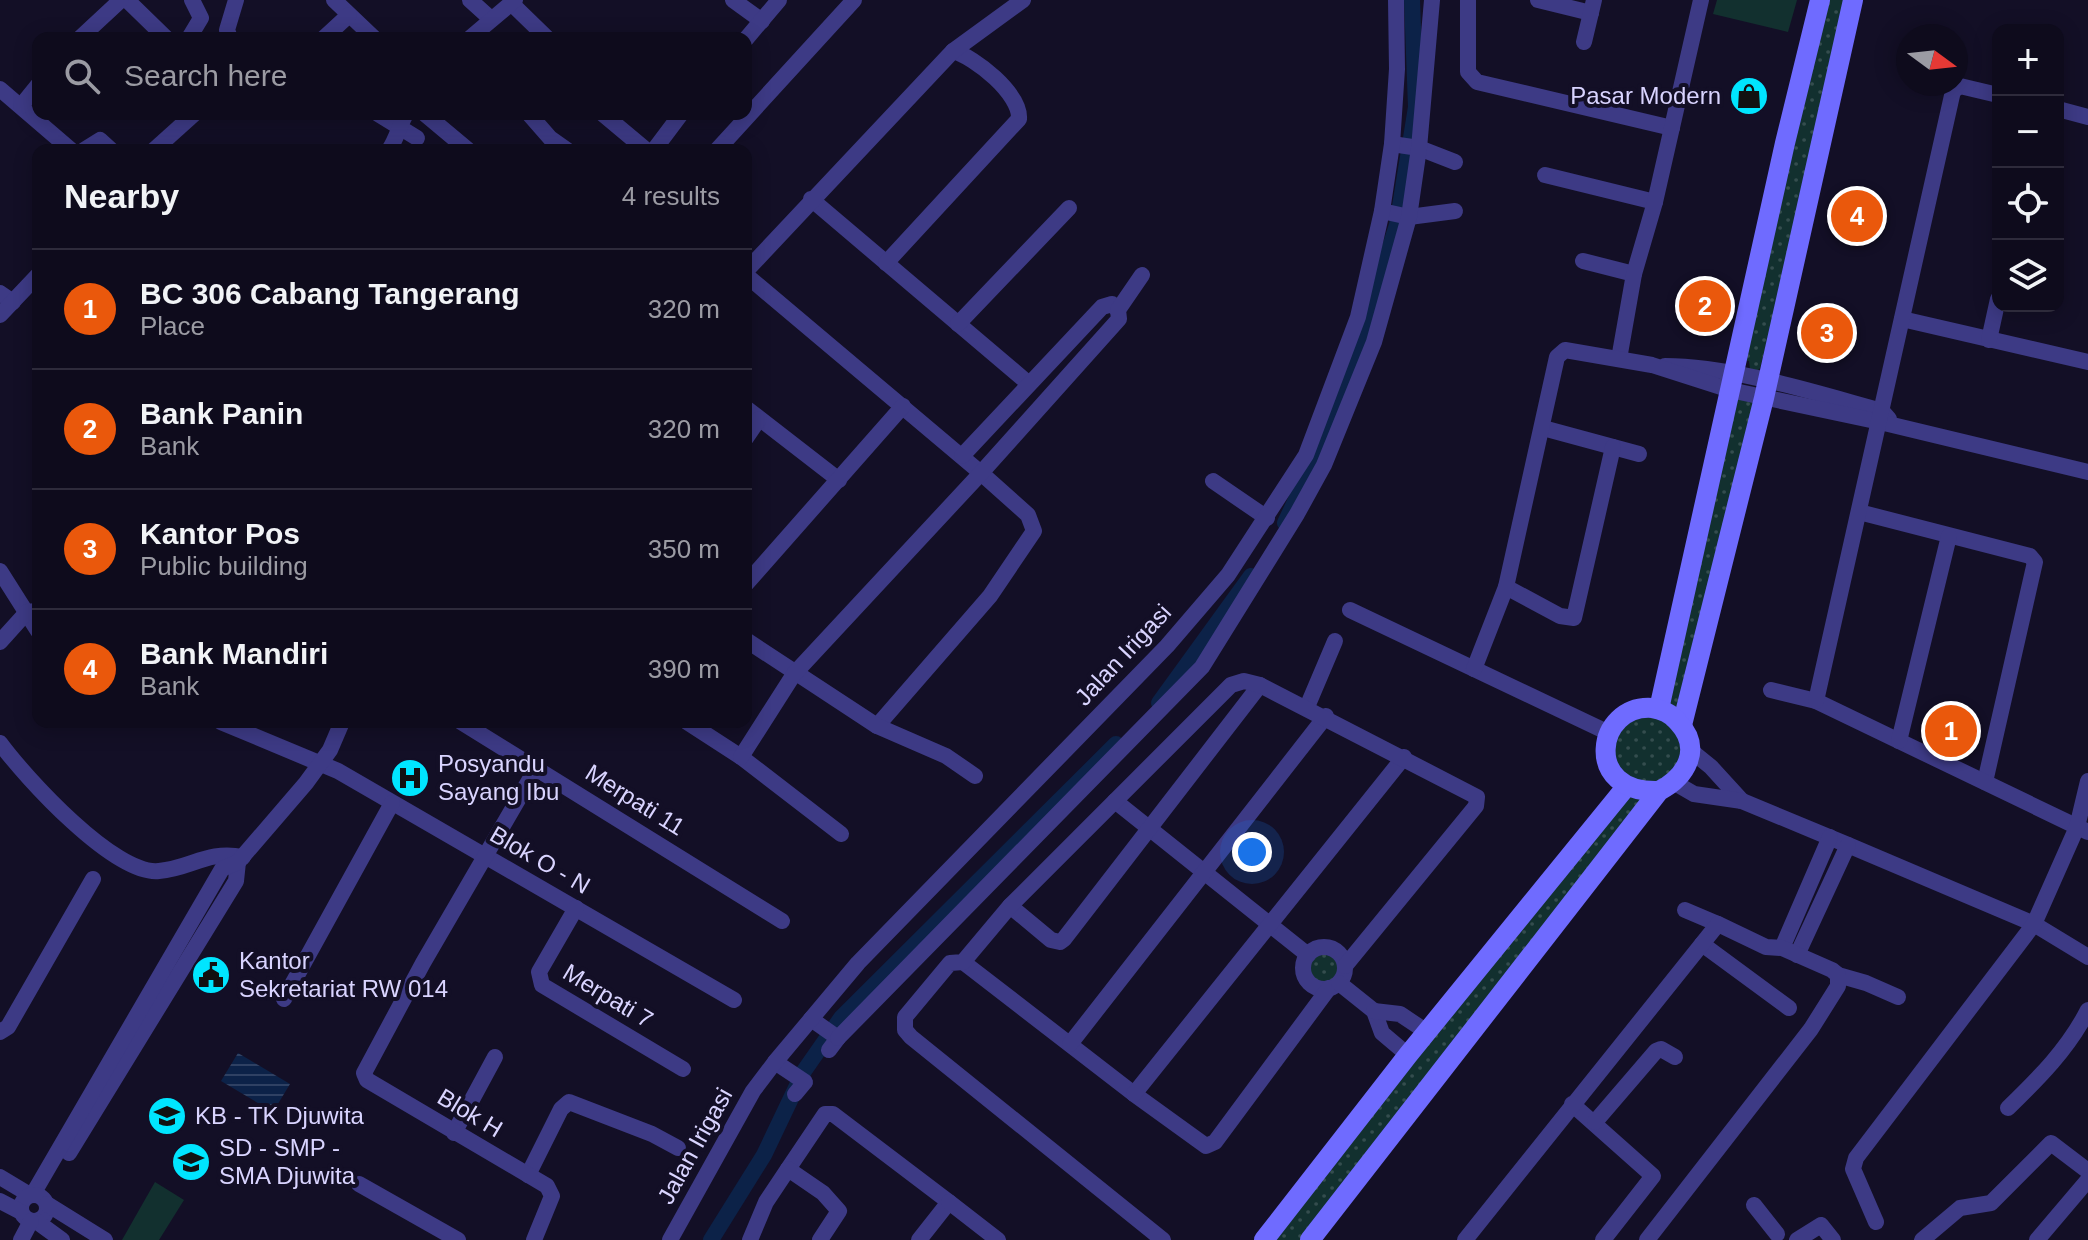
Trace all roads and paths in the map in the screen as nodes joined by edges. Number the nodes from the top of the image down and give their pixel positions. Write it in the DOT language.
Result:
graph roads {
  1 [pos="192,0"];
  2 [pos="236,0"];
  3 [pos="334,0"];
  4 [pos="470,0"];
  5 [pos="733,0"];
  6 [pos="779,0"];
  7 [pos="854,0"];
  8 [pos="1023,0"];
  9 [pos="1396,0"];
  10 [pos="1432,0"];
  11 [pos="1468,0"];
  12 [pos="1538,0"];
  13 [pos="1701,0"];
  14 [pos="1820,0"];
  15 [pos="1853,0"];
  16 [pos="121,1"];
  17 [pos="513,2"];
  18 [pos="1593,6"];
  19 [pos="349,15"];
  20 [pos="491,19"];
  21 [pos="762,21"];
  22 [pos="87,32"];
  23 [pos="159,32"];
  24 [pos="193,32"];
  25 [pos="228,32"];
  26 [pos="331,32"];
  27 [pos="367,32"];
  28 [pos="477,32"];
  29 [pos="541,32"];
  30 [pos="752,32"];
  31 [pos="1584,42"];
  32 [pos="953,51"];
  33 [pos="32,88"];
  34 [pos="1992,94"];
  35 [pos="8,101"];
  36 [pos="2064,111"];
  37 [pos="752,112"];
  38 [pos="2088,117"];
  39 [pos="32,120"];
  40 [pos="32,120"];
  41 [pos="187,120"];
  42 [pos="402,120"];
  43 [pos="432,120"];
  44 [pos="532,120"];
  45 [pos="610,120"];
  46 [pos="676,120"];
  47 [pos="744,120"];
  48 [pos="1672,128"];
  49 [pos="417,138"];
  50 [pos="63,144"];
  51 [pos="161,144"];
  52 [pos="393,144"];
  53 [pos="461,144"];
  54 [pos="545,144"];
  55 [pos="639,144"];
  56 [pos="658,144"];
  57 [pos="722,144"];
  58 [pos="1406,146"];
  59 [pos="1455,162"];
  60 [pos="1545,175"];
  61 [pos="811,199"];
  62 [pos="1655,202"];
  63 [pos="1069,208"];
  64 [pos="1455,211"];
  65 [pos="1395,214"];
  66 [pos="1583,261"];
  67 [pos="886,263"];
  68 [pos="752,266"];
  69 [pos="1634,274"];
  70 [pos="1142,275"];
  71 [pos="752,278"];
  72 [pos="32,279"];
  73 [pos="7,297"];
  74 [pos="1118,310"];
  75 [pos="1995,312"];
  76 [pos="0,315"];
  77 [pos="1902,319"];
  78 [pos="958,324"];
  79 [pos="1363,339"];
  80 [pos="1989,340"];
  81 [pos="2087,357"];
  82 [pos="1619,359"];
  83 [pos="1731,382"];
  84 [pos="1028,383"];
  85 [pos="1766,390"];
  86 [pos="903,406"];
  87 [pos="753,413"];
  88 [pos="1885,420"];
  89 [pos="1543,428"];
  90 [pos="1326,435"];
  91 [pos="1613,447"];
  92 [pos="1639,454"];
  93 [pos="962,456"];
  94 [pos="2088,472"];
  95 [pos="981,473"];
  96 [pos="839,480"];
  97 [pos="1222,484"];
  98 [pos="1287,508"];
  99 [pos="1859,512"];
  100 [pos="1267,518"];
  101 [pos="1949,536"];
  102 [pos="0,571"];
  103 [pos="752,577"];
  104 [pos="1506,587"];
  105 [pos="1230,597"];
  106 [pos="32,610"];
  107 [pos="1350,610"];
  108 [pos="32,612"];
  109 [pos="1335,641"];
  110 [pos="0,642"];
  111 [pos="752,644"];
  112 [pos="1474,669"];
  113 [pos="794,674"];
  114 [pos="1260,685"];
  115 [pos="1771,690"];
  116 [pos="1816,701"];
  117 [pos="1307,707"];
  118 [pos="1659,709"];
  119 [pos="1326,716"];
  120 [pos="1682,725"];
  121 [pos="877,726"];
  122 [pos="246,728"];
  123 [pos="339,728"];
  124 [pos="471,728"];
  125 [pos="696,728"];
  126 [pos="1609,733"];
  127 [pos="1899,741"];
  128 [pos="0,743"];
  129 [pos="1690,750"];
  130 [pos="741,757"];
  131 [pos="1404,757"];
  132 [pos="322,763"];
  133 [pos="537,767"];
  134 [pos="975,776"];
  135 [pos="2088,781"];
  136 [pos="1985,782"];
  137 [pos="1626,787"];
  138 [pos="1667,787"];
  139 [pos="1115,801"];
  140 [pos="1742,801"];
  141 [pos="392,803"];
  142 [pos="1149,829"];
  143 [pos="2083,830"];
  144 [pos="841,834"];
  145 [pos="1830,837"];
  146 [pos="1848,845"];
  147 [pos="484,856"];
  148 [pos="240,859"];
  149 [pos="1204,872"];
  150 [pos="93,879"];
  151 [pos="1010,906"];
  152 [pos="576,908"];
  153 [pos="1685,910"];
  154 [pos="782,921"];
  155 [pos="1269,924"];
  156 [pos="1718,924"];
  157 [pos="2034,924"];
  158 [pos="1702,944"];
  159 [pos="1790,951"];
  160 [pos="1308,955"];
  161 [pos="2088,957"];
  162 [pos="963,962"];
  163 [pos="1345,966"];
  164 [pos="1838,975"];
  165 [pos="1334,986"];
  166 [pos="1898,997"];
  167 [pos="284,999"];
  168 [pos="734,1000"];
  169 [pos="1789,1008"];
  170 [pos="2088,1010"];
  171 [pos="1374,1011"];
  172 [pos="814,1020"];
  173 [pos="0,1032"];
  174 [pos="1427,1032"];
  175 [pos="1070,1044"];
  176 [pos="1408,1055"];
  177 [pos="495,1057"];
  178 [pos="1675,1057"];
  179 [pos="779,1064"];
  180 [pos="683,1069"];
  181 [pos="798,1087"];
  182 [pos="1134,1094"];
  183 [pos="1572,1104"];
  184 [pos="2008,1108"];
  185 [pos="1595,1122"];
  186 [pos="454,1133"];
  187 [pos="678,1148"];
  188 [pos="788,1169"];
  189 [pos="2088,1171"];
  190 [pos="528,1175"];
  191 [pos="0,1177"];
  192 [pos="2088,1180"];
  193 [pos="359,1184"];
  194 [pos="38,1198"];
  195 [pos="0,1201"];
  196 [pos="949,1202"];
  197 [pos="1754,1205"];
  198 [pos="29,1218"];
  199 [pos="1876,1222"];
  200 [pos="1783,1238"];
  201 [pos="21,1240"];
  202 [pos="62,1240"];
  203 [pos="105,1240"];
  204 [pos="458,1240"];
  205 [pos="534,1240"];
  206 [pos="670,1240"];
  207 [pos="750,1240"];
  208 [pos="820,1240"];
  209 [pos="919,1240"];
  210 [pos="998,1240"];
  211 [pos="1163,1240"];
  212 [pos="1264,1240"];
  213 [pos="1310,1240"];
  214 [pos="1465,1240"];
  215 [pos="1603,1240"];
  216 [pos="1647,1240"];
  217 [pos="1833,1240"];
  218 [pos="1922,1240"];
  219 [pos="2037,1240"];
  1 -- 24 [label="street"];
  2 -- 25 [label="street"];
  3 -- 19 [label="street"];
  4 -- 20 [label="street"];
  5 -- 21 [label="street"];
  6 -- 21 [label="street"];
  7 -- 37 [label="street"];
  8 -- 32 [label="street"];
  9 -- 58 [label="street, Jalan Irigasi"];
  10 -- 58 [label="street"];
  11 -- 48 [label="street"];
  12 -- 18 [label="street"];
  13 -- 48 [label="street"];
  14 -- 83 [label="street"];
  15 -- 85 [label="street"];
  16 -- 22 [label="street"];
  16 -- 23 [label="street"];
  17 -- 20 [label="street"];
  17 -- 29 [label="street"];
  18 -- 31 [label="street"];
  19 -- 26 [label="street"];
  19 -- 27 [label="street"];
  20 -- 28 [label="street"];
  21 -- 30 [label="street"];
  32 -- 61 [label="street"];
  32 -- 67 [label="street"];
  33 -- 35 [label="street"];
  34 -- 77 [label="street"];
  35 -- 40 [label="street"];
  36 -- 38 [label="street"];
  39 -- 50 [label="street"];
  41 -- 51 [label="street"];
  42 -- 49 [label="street"];
  42 -- 52 [label="street"];
  43 -- 53 [label="street"];
  44 -- 54 [label="street"];
  45 -- 55 [label="street"];
  46 -- 56 [label="street"];
  47 -- 57 [label="street"];
  48 -- 62 [label="street"];
  58 -- 59 [label="street"];
  58 -- 65 [label="street, Jalan Irigasi"];
  58 -- 65 [label="street"];
  60 -- 62 [label="street"];
  61 -- 67 [label="street"];
  61 -- 68 [label="street"];
  62 -- 69 [label="street"];
  63 -- 78 [label="street"];
  64 -- 65 [label="street"];
  65 -- 79 [label="street"];
  65 -- 79 [label="street, Jalan Irigasi"];
  66 -- 69 [label="street"];
  67 -- 78 [label="street"];
  69 -- 82 [label="street"];
  70 -- 74 [label="street"];
  71 -- 86 [label="street"];
  72 -- 73 [label="street"];
  73 -- 76 [label="street"];
  74 -- 84 [label="street"];
  74 -- 95 [label="street"];
  75 -- 80 [label="street"];
  77 -- 80 [label="street"];
  77 -- 88 [label="street"];
  78 -- 84 [label="street"];
  79 -- 90 [label="street, Jalan Irigasi"];
  79 -- 90 [label="street"];
  80 -- 81 [label="street"];
  82 -- 83 [label="street"];
  82 -- 89 [label="street"];
  83 -- 85 [label="street"];
  83 -- 118 [label="street"];
  84 -- 93 [label="street"];
  85 -- 88 [label="street"];
  85 -- 120 [label="street"];
  86 -- 93 [label="street"];
  86 -- 96 [label="street"];
  87 -- 96 [label="street"];
  88 -- 94 [label="street"];
  88 -- 99 [label="street"];
  89 -- 91 [label="street"];
  89 -- 104 [label="street"];
  90 -- 98 [label="street, Jalan Irigasi"];
  91 -- 92 [label="street"];
  91 -- 104 [label="street"];
  93 -- 95 [label="street"];
  95 -- 113 [label="street"];
  95 -- 121 [label="street"];
  96 -- 103 [label="street"];
  97 -- 100 [label="street"];
  98 -- 100 [label="street, Jalan Irigasi"];
  98 -- 105 [label="street"];
  99 -- 101 [label="street"];
  99 -- 116 [label="street"];
  100 -- 105 [label="street, Jalan Irigasi"];
  101 -- 127 [label="street"];
  101 -- 136 [label="street"];
  102 -- 106 [label="street"];
  104 -- 112 [label="street"];
  105 -- 172 [label="street, Jalan Irigasi"];
  105 -- 172 [label="street"];
  107 -- 112 [label="street"];
  108 -- 110 [label="street"];
  109 -- 117 [label="street"];
  111 -- 113 [label="street"];
  112 -- 126 [label="street"];
  113 -- 121 [label="street"];
  113 -- 130 [label="street"];
  114 -- 117 [label="street"];
  114 -- 139 [label="street"];
  114 -- 142 [label="street"];
  115 -- 116 [label="street"];
  116 -- 127 [label="street"];
  117 -- 119 [label="street"];
  118 -- 120 [label="street"];
  118 -- 126 [label="street"];
  119 -- 131 [label="street"];
  119 -- 149 [label="street"];
  120 -- 129 [label="street"];
  121 -- 134 [label="street"];
  122 -- 132 [label="street, Blok O - N"];
  123 -- 132 [label="street"];
  124 -- 133 [label="street, Merpati 11"];
  125 -- 130 [label="street"];
  126 -- 137 [label="street"];
  127 -- 136 [label="street"];
  128 -- 148 [label="street"];
  129 -- 138 [label="street"];
  129 -- 140 [label="street"];
  130 -- 144 [label="street"];
  131 -- 155 [label="street"];
  131 -- 163 [label="street"];
  132 -- 141 [label="street, Blok O - N"];
  132 -- 148 [label="street"];
  133 -- 147 [label="street"];
  133 -- 154 [label="street, Merpati 11"];
  135 -- 143 [label="street"];
  136 -- 143 [label="street"];
  137 -- 138 [label="street"];
  137 -- 174 [label="street"];
  138 -- 140 [label="street"];
  138 -- 213 [label="street"];
  139 -- 142 [label="street"];
  139 -- 151 [label="street"];
  140 -- 145 [label="street"];
  141 -- 147 [label="street, Blok O - N"];
  141 -- 167 [label="street"];
  142 -- 149 [label="street"];
  142 -- 151 [label="street"];
  143 -- 157 [label="street"];
  145 -- 146 [label="street"];
  145 -- 159 [label="street"];
  146 -- 157 [label="street"];
  146 -- 159 [label="street"];
  147 -- 152 [label="street, Blok O - N"];
  147 -- 186 [label="street, Blok H"];
  148 -- 194 [label="street"];
  149 -- 155 [label="street"];
  149 -- 175 [label="street"];
  150 -- 173 [label="street"];
  151 -- 162 [label="street"];
  152 -- 168 [label="street, Blok O - N"];
  152 -- 180 [label="street, Merpati 7"];
  153 -- 156 [label="street"];
  155 -- 160 [label="street"];
  155 -- 182 [label="street"];
  156 -- 158 [label="street"];
  156 -- 159 [label="street"];
  157 -- 161 [label="street"];
  157 -- 199 [label="street"];
  158 -- 169 [label="street"];
  158 -- 183 [label="street"];
  159 -- 164 [label="street"];
  160 -- 163 [label="street"];
  160 -- 165 [label="street"];
  162 -- 175 [label="street"];
  162 -- 211 [label="street"];
  163 -- 165 [label="street"];
  164 -- 166 [label="street"];
  164 -- 216 [label="street"];
  165 -- 171 [label="street"];
  165 -- 182 [label="street"];
  170 -- 184 [label="street"];
  171 -- 174 [label="street"];
  171 -- 176 [label="street"];
  172 -- 179 [label="street, Jalan Irigasi"];
  174 -- 176 [label="street"];
  175 -- 182 [label="street"];
  176 -- 212 [label="street"];
  177 -- 186 [label="street"];
  178 -- 185 [label="street"];
  179 -- 181 [label="street"];
  179 -- 206 [label="street, Jalan Irigasi"];
  183 -- 185 [label="street"];
  183 -- 214 [label="street"];
  185 -- 215 [label="street"];
  186 -- 190 [label="street, Blok H"];
  187 -- 190 [label="street"];
  188 -- 196 [label="street"];
  188 -- 207 [label="street"];
  188 -- 208 [label="street"];
  189 -- 218 [label="street"];
  190 -- 205 [label="street, Blok H"];
  191 -- 194 [label="street"];
  192 -- 219 [label="street"];
  193 -- 204 [label="street"];
  194 -- 198 [label="street"];
  194 -- 198 [label="street"];
  194 -- 203 [label="street"];
  195 -- 198 [label="street"];
  196 -- 209 [label="street"];
  196 -- 210 [label="street"];
  197 -- 200 [label="street"];
  198 -- 201 [label="street"];
  198 -- 202 [label="street"];
  200 -- 217 [label="street"];
}
